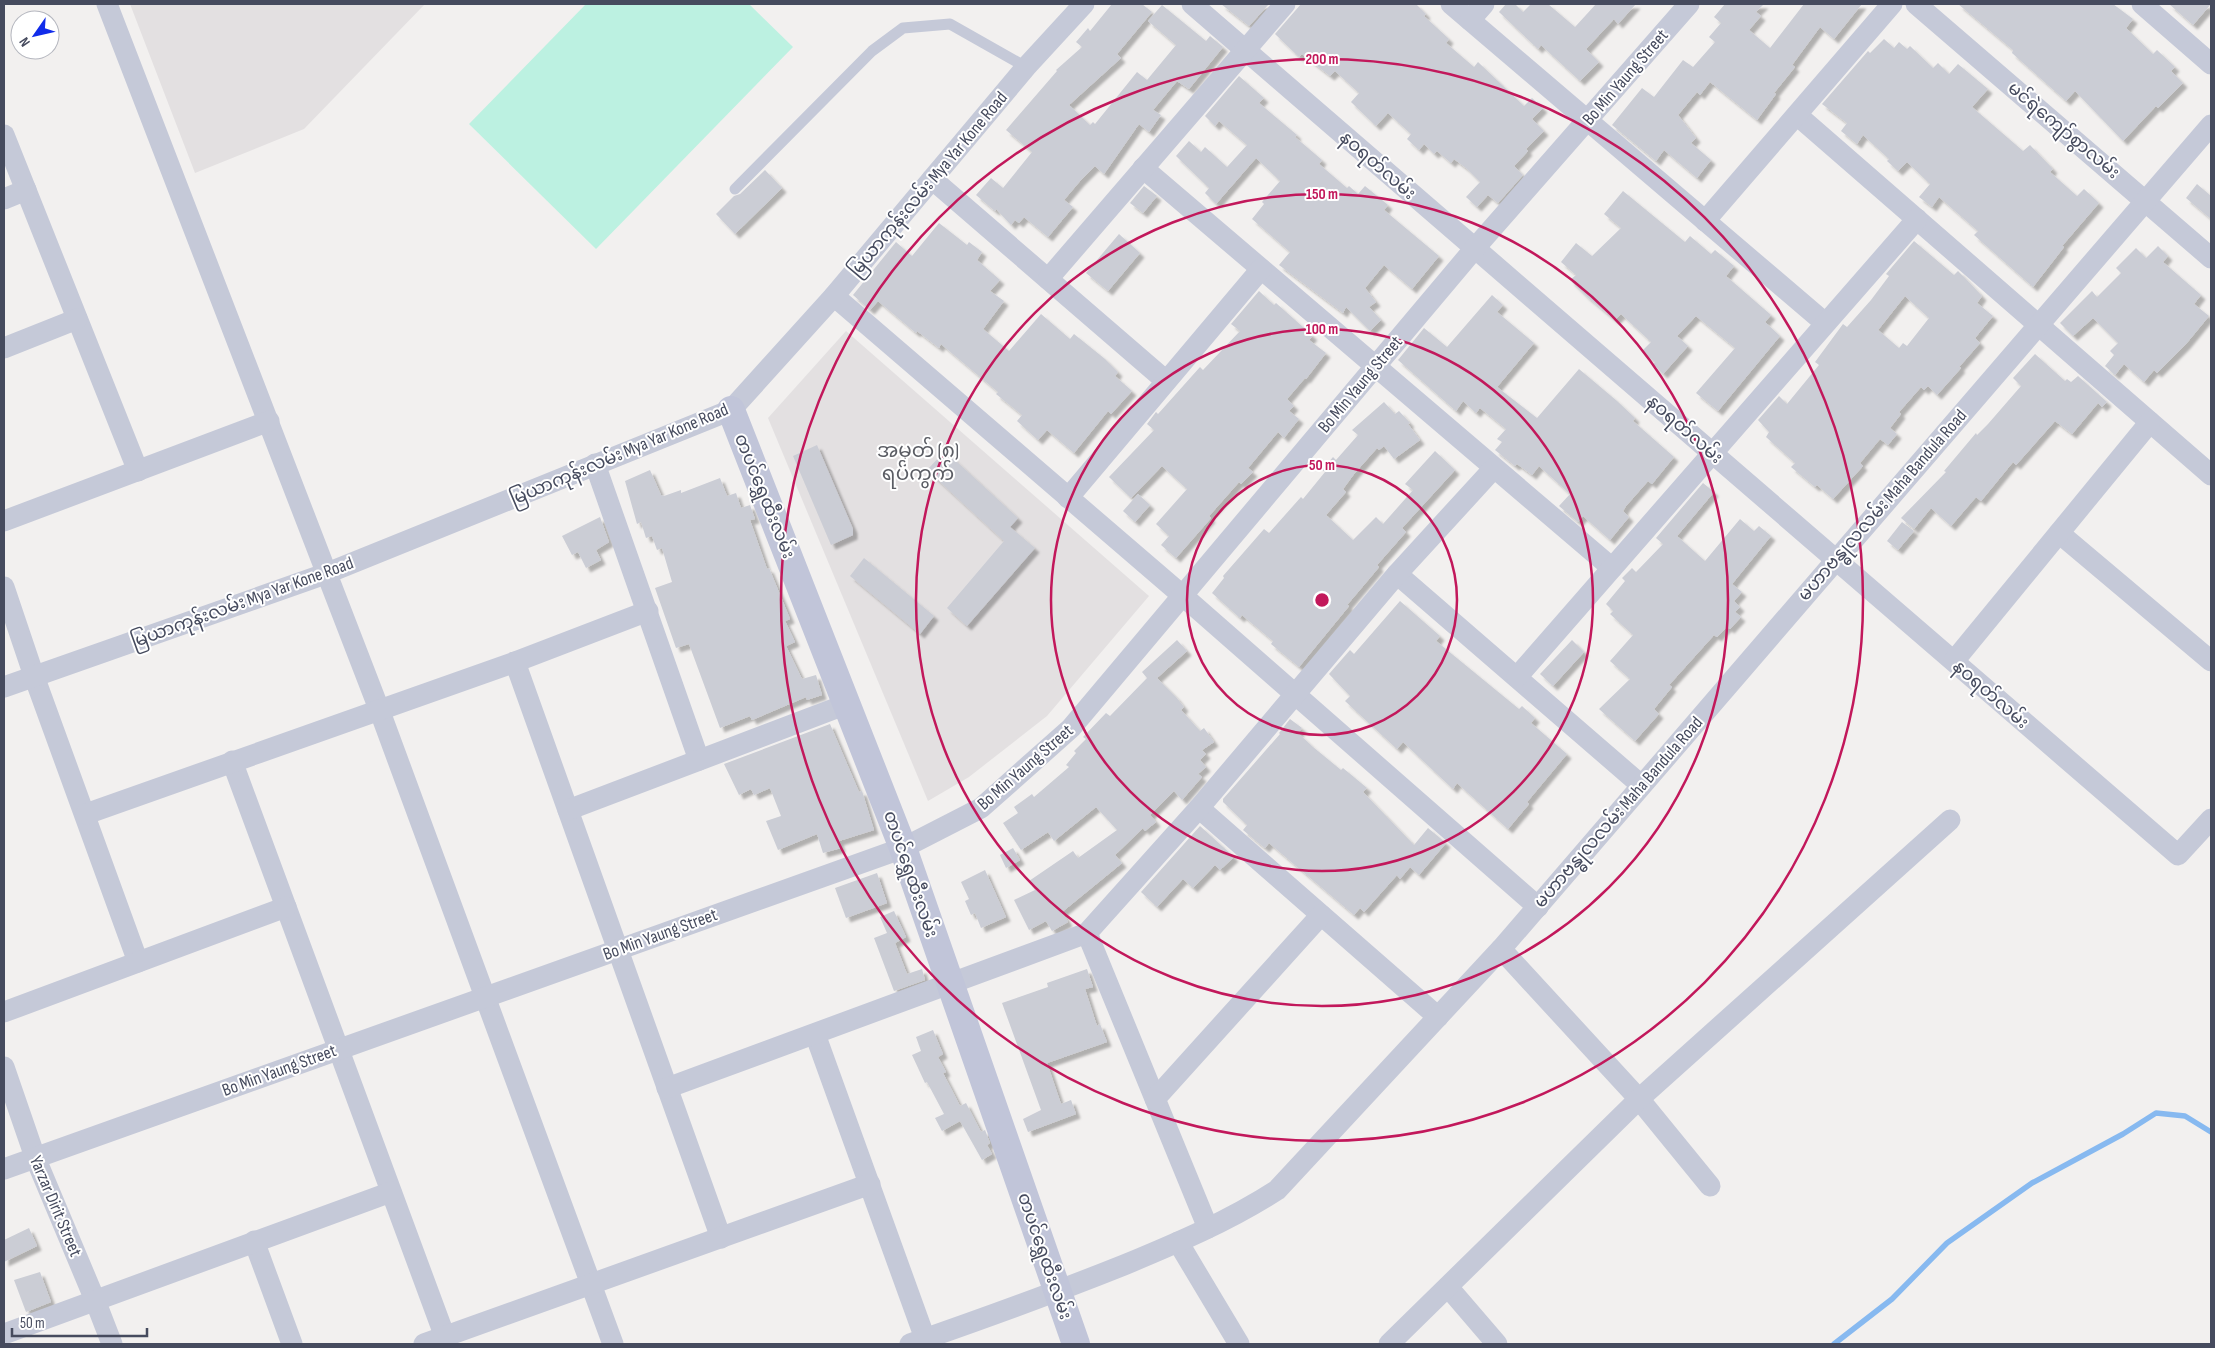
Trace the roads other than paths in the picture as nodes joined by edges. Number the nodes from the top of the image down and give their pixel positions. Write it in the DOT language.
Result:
graph roads {
  1 [pos="106,4"];
  2 [pos="1084,4"];
  3 [pos="1192,4"];
  4 [pos="1285,4"];
  5 [pos="1451,4"];
  6 [pos="1484,4"];
  7 [pos="1689,4"];
  8 [pos="1892,4"];
  9 [pos="1916,4"];
  10 [pos="2142,4"];
  11 [pos="1470,20"];
  12 [pos="1246,50"];
  13 [pos="2211,64"];
  14 [pos="1026,67"];
  15 [pos="1797,115"];
  16 [pos="1587,120"];
  17 [pos="2211,125"];
  18 [pos="4,135"];
  19 [pos="1143,168"];
  20 [pos="932,178"];
  21 [pos="735,188"];
  22 [pos="26,190"];
  23 [pos="4,199"];
  24 [pos="2146,200"];
  25 [pos="1917,219"];
  26 [pos="1705,220"];
  27 [pos="1475,248"];
  28 [pos="2211,258"];
  29 [pos="1261,269"];
  30 [pos="1048,278"];
  31 [pos="834,296"];
  32 [pos="77,319"];
  33 [pos="1825,323"];
  34 [pos="2038,324"];
  35 [pos="4,348"];
  36 [pos="1375,366"];
  37 [pos="1166,381"];
  38 [pos="731,410"];
  39 [pos="269,421"];
  40 [pos="2150,422"];
  41 [pos="1713,453"];
  42 [pos="595,464"];
  43 [pos="1494,468"];
  44 [pos="138,471"];
  45 [pos="2211,475"];
  46 [pos="1068,498"];
  47 [pos="4,521"];
  48 [pos="2060,533"];
  49 [pos="1836,559"];
  50 [pos="1612,568"];
  51 [pos="325,574"];
  52 [pos="1397,574"];
  53 [pos="4,587"];
  54 [pos="1183,596"];
  55 [pos="648,611"];
  56 [pos="1954,661"];
  57 [pos="2211,661"];
  58 [pos="515,662"];
  59 [pos="34,676"];
  60 [pos="1517,677"];
  61 [pos="4,687"];
  62 [pos="1294,695"];
  63 [pos="847,704"];
  64 [pos="379,709"];
  65 [pos="699,760"];
  66 [pos="232,761"];
  67 [pos="1642,785"];
  68 [pos="1200,808"];
  69 [pos="568,810"];
  70 [pos="86,814"];
  71 [pos="2211,819"];
  72 [pos="1950,820"];
  73 [pos="902,848"];
  74 [pos="286,907"];
  75 [pos="1538,907"];
  76 [pos="1321,915"];
  77 [pos="1087,933"];
  78 [pos="618,949"];
  79 [pos="1501,949"];
  80 [pos="138,962"];
  81 [pos="949,985"];
  82 [pos="486,996"];
  83 [pos="4,1012"];
  84 [pos="1438,1017"];
  85 [pos="815,1034"];
  86 [pos="338,1049"];
  87 [pos="4,1067"];
  88 [pos="667,1088"];
  89 [pos="1155,1099"];
  90 [pos="1639,1099"];
  91 [pos="35,1157"];
  92 [pos="4,1170"];
  93 [pos="870,1184"];
  94 [pos="1710,1186"];
  95 [pos="391,1192"];
  96 [pos="1208,1228"];
  97 [pos="721,1238"];
  98 [pos="254,1241"];
  99 [pos="1178,1242"];
  100 [pos="591,1284"];
  101 [pos="1448,1287"];
  102 [pos="1058,1292"];
  103 [pos="95,1300"];
  104 [pos="4,1334"];
  105 [pos="445,1337"];
  106 [pos="921,1342"];
  107 [pos="112,1344"];
  108 [pos="292,1344"];
  109 [pos="424,1344"];
  110 [pos="613,1344"];
  111 [pos="1076,1344"];
  112 [pos="1239,1344"];
  113 [pos="1389,1344"];
  114 [pos="1496,1344"];
  1 -- 39 [label="street"];
  2 -- 14 [label="street, မြယာကုန်းလမ်း Mya Yar Kone Road"];
  3 -- 12 [label="street, နဝရတ်လမ်း"];
  4 -- 12 [label="street"];
  5 -- 11 [label="street"];
  6 -- 11 [label="street"];
  7 -- 16 [label="street, Bo Min Yaung Street"];
  8 -- 15 [label="street"];
  9 -- 24 [label="street, မင်ရဲကျော်စွာလမ်း"];
  10 -- 13 [label="street"];
  11 -- 16 [label="street"];
  12 -- 19 [label="street"];
  12 -- 27 [label="street, နဝရတ်လမ်း"];
  14 -- 20 [label="street, မြယာကုန်းလမ်း Mya Yar Kone Road"];
  14 -- 21 [label="lane"];
  15 -- 25 [label="street"];
  15 -- 26 [label="street"];
  16 -- 26 [label="street"];
  16 -- 27 [label="street, Bo Min Yaung Street"];
  17 -- 24 [label="street, မဟာဗန္ဓုလလမ်း Maha Bandula Road"];
  18 -- 22 [label="street"];
  19 -- 29 [label="street"];
  19 -- 30 [label="street"];
  20 -- 30 [label="street"];
  20 -- 31 [label="street, မြယာကုန်းလမ်း Mya Yar Kone Road"];
  22 -- 23 [label="street"];
  22 -- 32 [label="street"];
  24 -- 28 [label="street, မင်ရဲကျော်စွာလမ်း"];
  24 -- 34 [label="street, မဟာဗန္ဓုလလမ်း Maha Bandula Road"];
  25 -- 33 [label="street"];
  25 -- 34 [label="street"];
  26 -- 33 [label="street"];
  27 -- 36 [label="street, Bo Min Yaung Street"];
  27 -- 41 [label="street, နဝရတ်လမ်း"];
  29 -- 36 [label="street"];
  29 -- 37 [label="street"];
  30 -- 37 [label="street"];
  31 -- 38 [label="street, မြယာကုန်းလမ်း Mya Yar Kone Road"];
  31 -- 46 [label="street"];
  32 -- 35 [label="street"];
  32 -- 44 [label="street"];
  33 -- 41 [label="street"];
  34 -- 40 [label="street"];
  34 -- 49 [label="street, မဟာဗန္ဓုလလမ်း Maha Bandula Road"];
  36 -- 43 [label="street"];
  36 -- 54 [label="street, Bo Min Yaung Street"];
  37 -- 46 [label="street"];
  38 -- 42 [label="street, မြယာကုန်းလမ်း Mya Yar Kone Road"];
  38 -- 63 [label="street, တပင်ရွှေထီးလမ်း"];
  39 -- 44 [label="street"];
  39 -- 51 [label="street"];
  40 -- 45 [label="street"];
  40 -- 48 [label="street"];
  41 -- 49 [label="street, နဝရတ်လမ်း"];
  41 -- 50 [label="street"];
  42 -- 51 [label="street, မြယာကုန်းလမ်း Mya Yar Kone Road"];
  42 -- 55 [label="street"];
  43 -- 50 [label="street"];
  43 -- 52 [label="street"];
  44 -- 47 [label="street"];
  46 -- 54 [label="street"];
  48 -- 56 [label="street"];
  48 -- 57 [label="street"];
  49 -- 56 [label="street, နဝရတ်လမ်း"];
  49 -- 67 [label="street, မဟာဗန္ဓုလလမ်း Maha Bandula Road"];
  50 -- 60 [label="street"];
  51 -- 59 [label="street, မြယာကုန်းလမ်း Mya Yar Kone Road"];
  51 -- 64 [label="street"];
  52 -- 60 [label="street"];
  52 -- 62 [label="street"];
  53 -- 59 [label="street"];
  54 -- 62 [label="street"];
  54 -- 73 [label="street, Bo Min Yaung Street"];
  55 -- 58 [label="street"];
  55 -- 65 [label="street"];
  56 -- 71 [label="street, နဝရတ်လမ်း"];
  58 -- 64 [label="street"];
  58 -- 69 [label="street"];
  59 -- 61 [label="street, မြယာကုန်းလမ်း Mya Yar Kone Road"];
  59 -- 70 [label="street"];
  60 -- 67 [label="street"];
  62 -- 68 [label="street"];
  62 -- 75 [label="street"];
  63 -- 65 [label="street"];
  63 -- 73 [label="street, တပင်ရွှေထီးလမ်း"];
  64 -- 66 [label="street"];
  64 -- 82 [label="street"];
  65 -- 69 [label="street"];
  66 -- 70 [label="street"];
  66 -- 74 [label="street"];
  67 -- 75 [label="street, မဟာဗန္ဓုလလမ်း Maha Bandula Road"];
  68 -- 76 [label="street"];
  68 -- 77 [label="street"];
  69 -- 78 [label="street"];
  70 -- 80 [label="street"];
  72 -- 90 [label="street"];
  73 -- 78 [label="street, Bo Min Yaung Street"];
  73 -- 81 [label="street, တပင်ရွှေထီးလမ်း"];
  74 -- 80 [label="street"];
  74 -- 86 [label="street"];
  75 -- 79 [label="street, မဟာဗန္ဓုလလမ်း Maha Bandula Road"];
  76 -- 84 [label="street"];
  76 -- 89 [label="street"];
  77 -- 81 [label="street"];
  77 -- 89 [label="street"];
  78 -- 82 [label="street, Bo Min Yaung Street"];
  78 -- 88 [label="street"];
  79 -- 84 [label="street, မဟာဗန္ဓုလလမ်း Maha Bandula Road"];
  79 -- 90 [label="street"];
  80 -- 83 [label="street"];
  81 -- 85 [label="street"];
  81 -- 102 [label="street, တပင်ရွှေထီးလမ်း"];
  82 -- 86 [label="street, Bo Min Yaung Street"];
  82 -- 100 [label="street"];
  84 -- 96 [label="street, မဟာဗန္ဓုလလမ်း Maha Bandula Road"];
  85 -- 88 [label="street"];
  85 -- 93 [label="street"];
  86 -- 91 [label="street, Bo Min Yaung Street"];
  86 -- 95 [label="street"];
  87 -- 91 [label="street, Yarzar Dirit Street"];
  88 -- 97 [label="street"];
  89 -- 96 [label="street"];
  90 -- 94 [label="street"];
  90 -- 101 [label="street"];
  91 -- 92 [label="street, Bo Min Yaung Street"];
  91 -- 103 [label="street, Yarzar Dirit Street"];
  93 -- 97 [label="street"];
  93 -- 106 [label="street"];
  95 -- 98 [label="street"];
  95 -- 105 [label="street"];
  96 -- 99 [label="street, မဟာဗန္ဓုလလမ်း Maha Bandula Road"];
  97 -- 100 [label="street"];
  98 -- 103 [label="street"];
  98 -- 108 [label="street"];
  99 -- 102 [label="street, မဟာဗန္ဓုလလမ်း Maha Bandula Road"];
  99 -- 112 [label="street"];
  100 -- 105 [label="street"];
  100 -- 110 [label="street"];
  101 -- 113 [label="street"];
  101 -- 114 [label="street"];
  102 -- 106 [label="street, မဟာဗန္ဓုလလမ်း Maha Bandula Road"];
  102 -- 111 [label="street, တပင်ရွှေထီးလမ်း"];
  103 -- 104 [label="street"];
  103 -- 107 [label="street, Yarzar Dirit Street"];
  105 -- 109 [label="street"];
}
